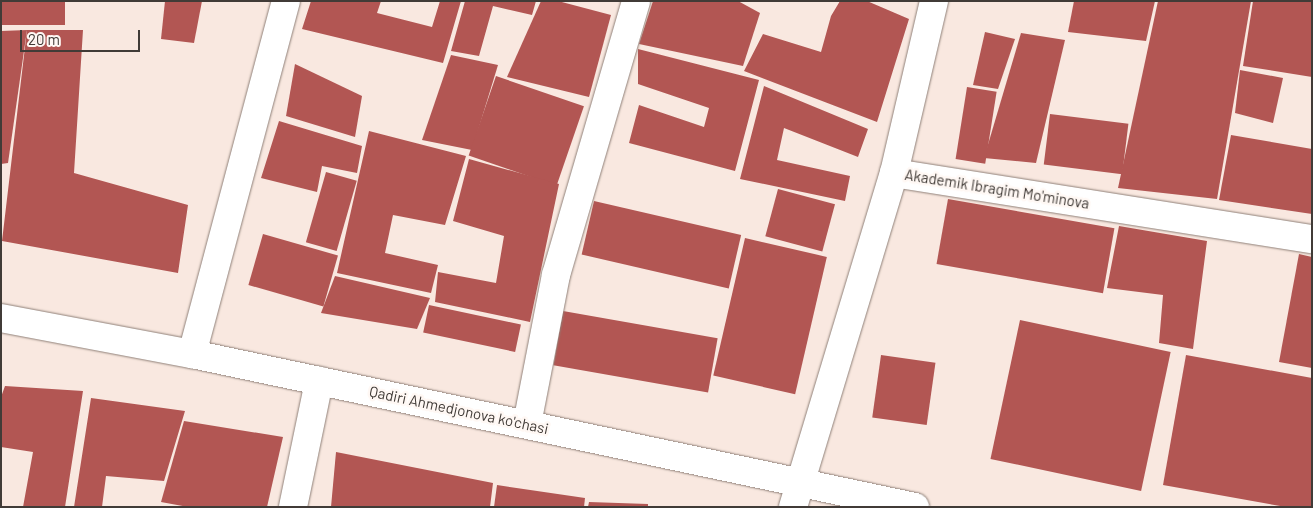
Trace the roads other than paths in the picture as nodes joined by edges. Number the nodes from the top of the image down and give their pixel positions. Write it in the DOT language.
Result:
graph roads {
  1 [pos="286,1"];
  2 [pos="636,1"];
  3 [pos="934,1"];
  4 [pos="894,173"];
  5 [pos="1312,240"];
  6 [pos="1,318"];
  7 [pos="192,354"];
  8 [pos="319,381"];
  9 [pos="527,424"];
  10 [pos="797,493"];
  11 [pos="293,507"];
  12 [pos="915,507"];
  1 -- 7 [label="street"];
  2 -- 9 [label="street"];
  3 -- 4 [label="street"];
  4 -- 5 [label="street, Akademik Ibragim Mo'minova"];
  4 -- 10 [label="street, Akademik Ibragim Mo'minova"];
  6 -- 7 [label="street, Qadiri Ahmedjonova ko'chasi"];
  7 -- 8 [label="street, Qadiri Ahmedjonova ko'chasi"];
  8 -- 9 [label="street, Qadiri Ahmedjonova ko'chasi"];
  8 -- 11 [label="street"];
  9 -- 10 [label="street, Qadiri Ahmedjonova ko'chasi"];
  10 -- 12 [label="street, Qadiri Ahmedjonova ko'chasi"];
}
